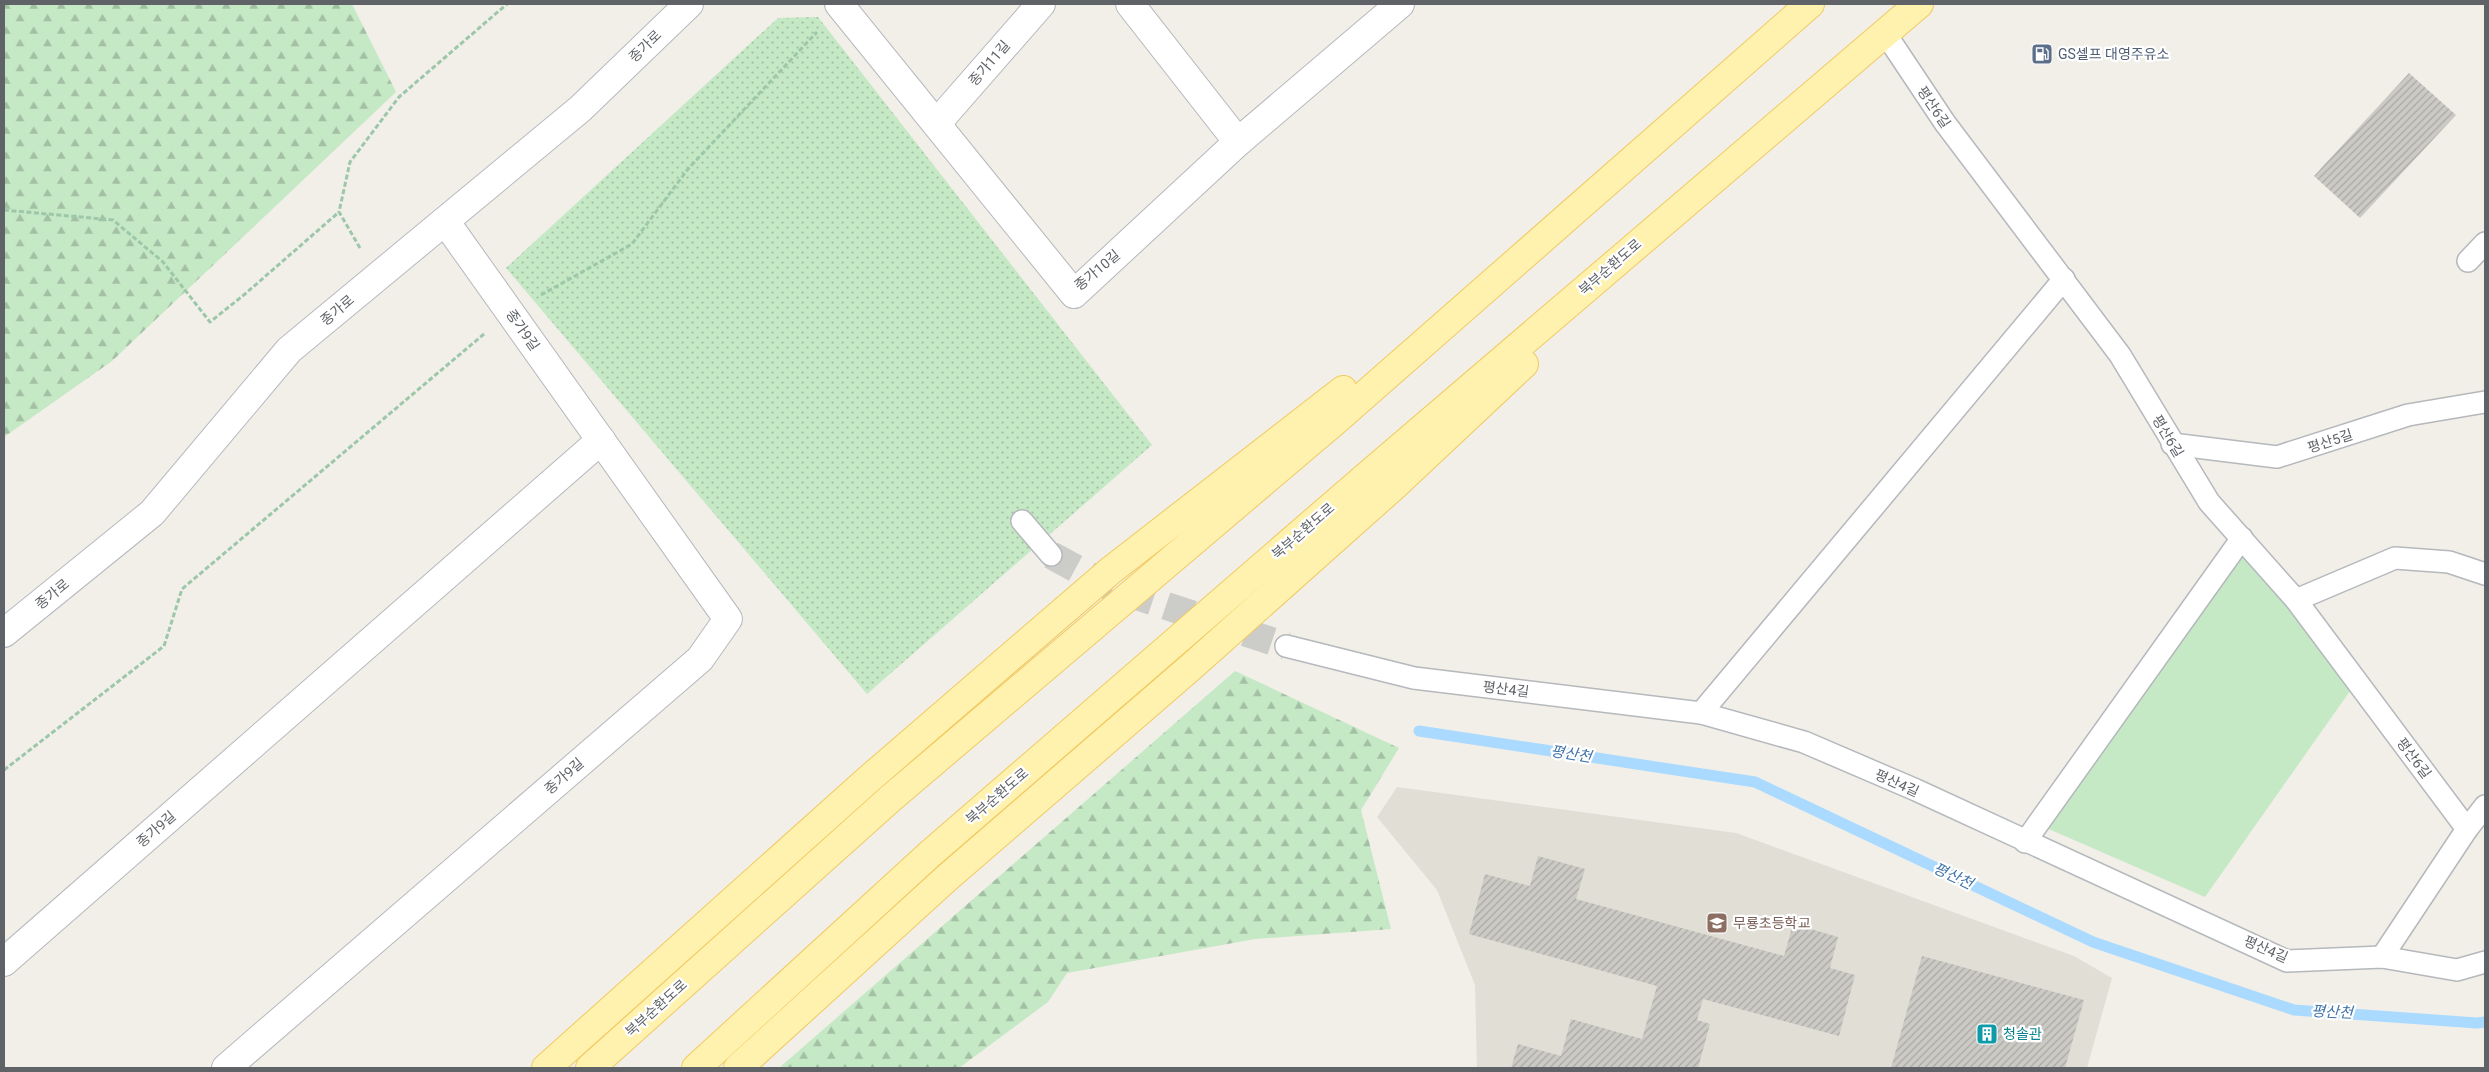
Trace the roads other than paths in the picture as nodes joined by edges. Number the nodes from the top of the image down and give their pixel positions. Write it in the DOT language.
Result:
graph roads {
  1 [pos="689,4"];
  2 [pos="1041,4"];
  3 [pos="1130,4"];
  4 [pos="1400,4"];
  5 [pos="1810,4"];
  6 [pos="1919,4"];
  7 [pos="840,5"];
  8 [pos="1885,33"];
  9 [pos="1741,64"];
  10 [pos="1789,114"];
  11 [pos="937,122"];
  12 [pos="1238,142"];
  13 [pos="445,220"];
  14 [pos="2485,243"];
  15 [pos="2468,262"];
  16 [pos="2064,279"];
  17 [pos="2485,402"];
  18 [pos="601,440"];
  19 [pos="2172,444"];
  20 [pos="1022,522"];
  21 [pos="2242,538"];
  22 [pos="1051,555"];
  23 [pos="2485,574"];
  24 [pos="2296,600"];
  25 [pos="4,633"];
  26 [pos="1286,646"];
  27 [pos="1700,713"];
  28 [pos="2485,806"];
  29 [pos="2467,829"];
  30 [pos="2025,842"];
  31 [pos="2382,957"];
  32 [pos="4,962"];
  33 [pos="2485,962"];
  34 [pos="226,1068"];
  35 [pos="546,1068"];
  36 [pos="590,1068"];
  37 [pos="696,1068"];
  38 [pos="738,1068"];
  1 -- 13 [label="street, 종가로"];
  2 -- 11 [label="street, 종가11길"];
  3 -- 12 [label="street"];
  4 -- 12 [label="street, 종가10길"];
  5 -- 9 [label="main road, 북부순환도로"];
  6 -- 8 [label="main road, 북부순환도로"];
  7 -- 11 [label="street, 종가10길"];
  8 -- 10 [label="main road, 북부순환도로"];
  8 -- 16 [label="lane, 평산6길"];
  9 -- 35 [label="main road"];
  9 -- 36 [label="main road, 북부순환도로"];
  10 -- 37 [label="main road, 북부순환도로"];
  10 -- 38 [label="main road"];
  11 -- 12 [label="street, 종가10길"];
  13 -- 18 [label="street, 종가9길"];
  13 -- 25 [label="street, 종가로"];
  14 -- 15 [label="lane"];
  16 -- 19 [label="lane, 평산6길"];
  16 -- 27 [label="lane"];
  17 -- 19 [label="lane, 평산5길"];
  18 -- 32 [label="street, 종가9길"];
  18 -- 34 [label="street, 종가9길"];
  19 -- 21 [label="lane, 평산6길"];
  20 -- 22 [label="lane"];
  21 -- 24 [label="lane, 평산6길"];
  21 -- 30 [label="lane"];
  23 -- 24 [label="lane"];
  24 -- 29 [label="lane, 평산6길"];
  26 -- 27 [label="lane, 평산4길"];
  27 -- 30 [label="lane, 평산4길"];
  28 -- 29 [label="lane"];
  29 -- 31 [label="lane"];
  30 -- 31 [label="lane, 평산4길"];
  31 -- 33 [label="lane, 평산4길"];
}
